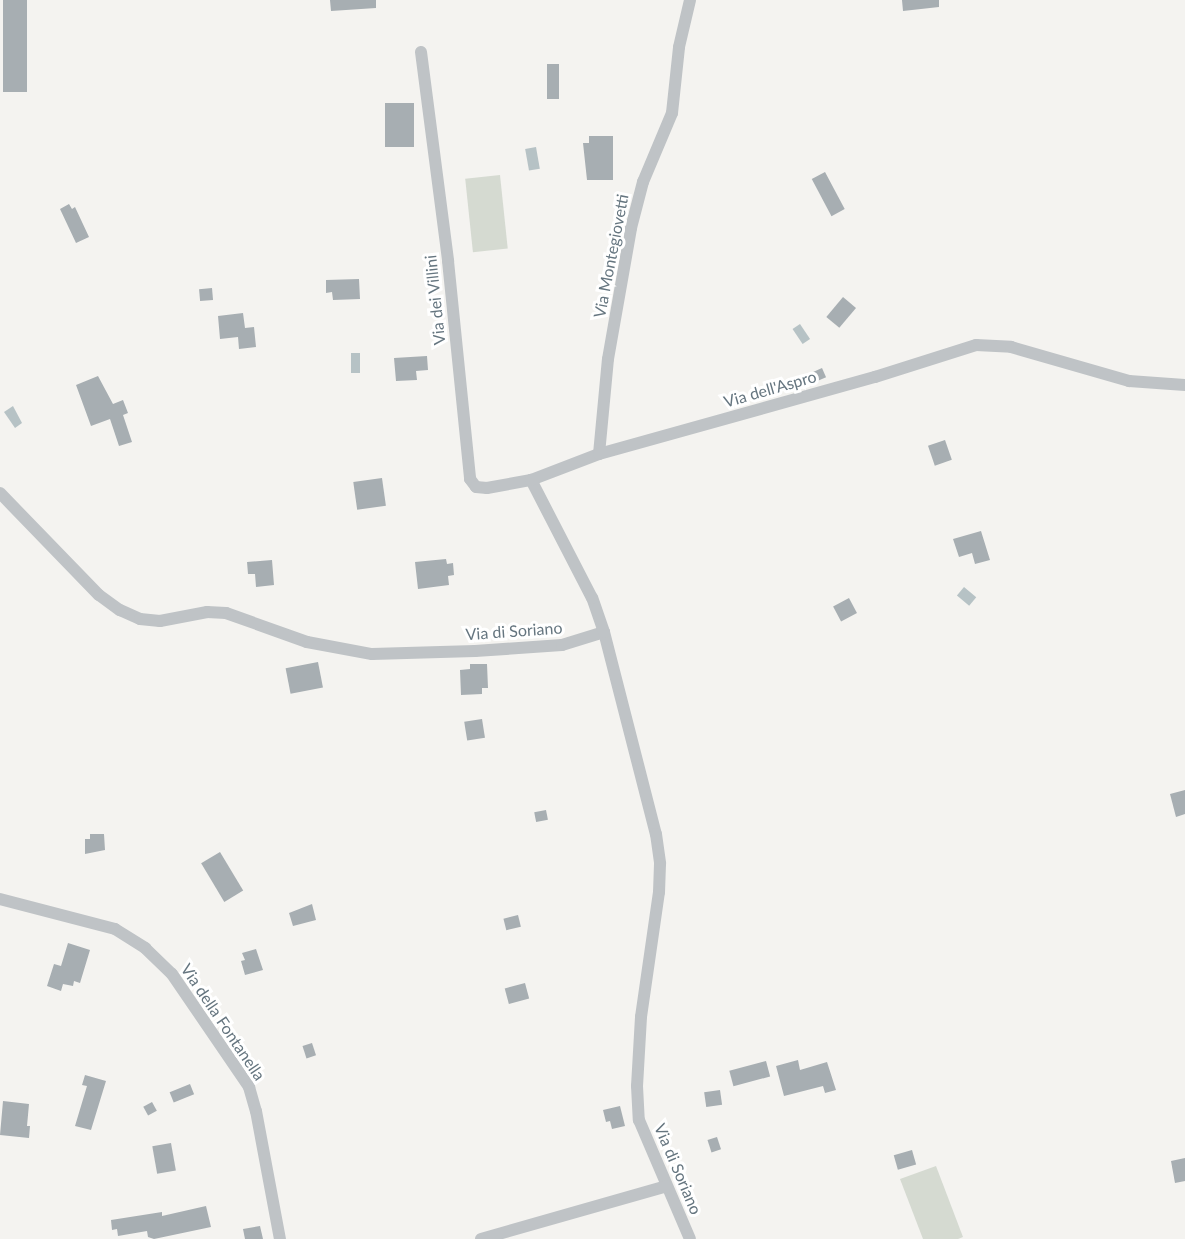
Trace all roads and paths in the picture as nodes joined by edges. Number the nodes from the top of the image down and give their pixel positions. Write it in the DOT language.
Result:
graph roads {
  1 [pos="690,0"];
  2 [pos="421,52"];
  3 [pos="1185,385"];
  4 [pos="599,454"];
  5 [pos="531,480"];
  6 [pos="0,493"];
  7 [pos="604,632"];
  8 [pos="0,899"];
  9 [pos="667,1186"];
  10 [pos="280,1239"];
  11 [pos="481,1239"];
  12 [pos="690,1239"];
  1 -- 4 [label="street, Via Montegiovetti"];
  2 -- 5 [label="street, Via dei Villini"];
  3 -- 4 [label="street, Via dell'Aspro"];
  4 -- 5 [label="street, Via dell'Aspro"];
  5 -- 7 [label="street"];
  6 -- 7 [label="street, Via di Soriano"];
  7 -- 9 [label="street, Via di Soriano"];
  8 -- 10 [label="street, Via della Fontanella"];
  9 -- 11 [label="street"];
  9 -- 12 [label="street, Via di Soriano"];
}
